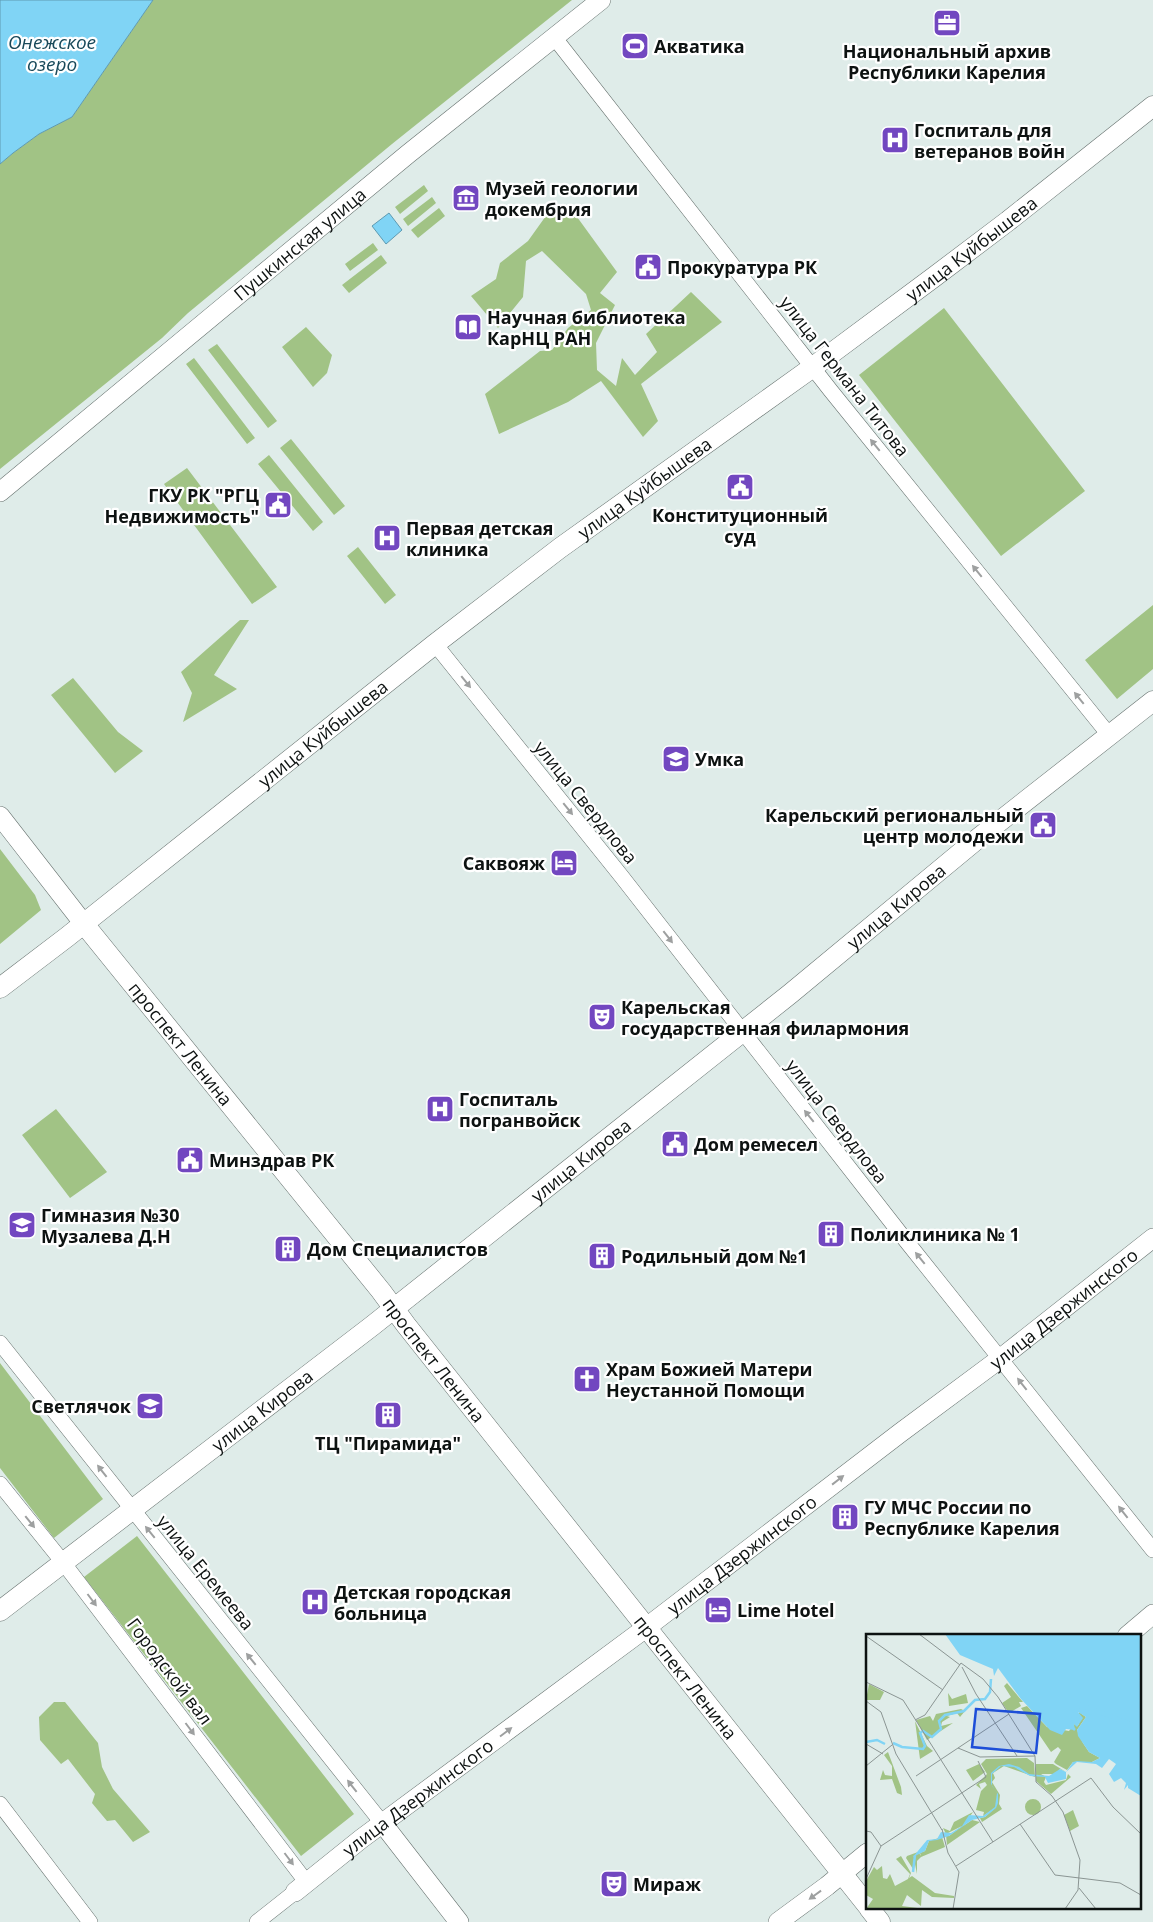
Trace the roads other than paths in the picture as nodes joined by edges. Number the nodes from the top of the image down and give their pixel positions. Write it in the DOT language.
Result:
graph roads {
  1 [pos="601,0"];
  2 [pos="554,37"];
  3 [pos="1153,106"];
  4 [pos="813,367"];
  5 [pos="0,492"];
  6 [pos="435,644"];
  7 [pos="1153,701"];
  8 [pos="1110,736"];
  9 [pos="0,816"];
  10 [pos="84,924"];
  11 [pos="0,988"];
  12 [pos="742,1031"];
  13 [pos="1153,1238"];
  14 [pos="394,1308"];
  15 [pos="0,1343"];
  16 [pos="1001,1358"];
  17 [pos="0,1484"];
  18 [pos="132,1510"];
  19 [pos="1153,1550"];
  20 [pos="62,1561"];
  21 [pos="0,1611"];
  22 [pos="1153,1614"];
  23 [pos="647,1627"];
  24 [pos="1129,1634"];
  25 [pos="0,1804"];
  26 [pos="383,1824"];
  27 [pos="866,1854"];
  28 [pos="842,1874"];
  29 [pos="301,1888"];
  30 [pos="866,1904"];
  31 [pos="870,1910"];
  32 [pos="90,1922"];
  33 [pos="257,1922"];
  34 [pos="459,1922"];
  35 [pos="778,1922"];
  36 [pos="880,1922"];
  1 -- 2 [label="street, Пушкинская улица"];
  2 -- 4 [label="street, улица Германа Титова"];
  2 -- 5 [label="street, Пушкинская улица"];
  3 -- 4 [label="main road, улица Куйбышева"];
  4 -- 6 [label="main road, улица Куйбышева"];
  8 -- 4 [label="street, улица Германа Титова, one-way"];
  6 -- 10 [label="main road, улица Куйбышева"];
  6 -- 12 [label="street, улица Свердлова, one-way"];
  7 -- 8 [label="main road, улица Кирова"];
  8 -- 12 [label="main road, улица Кирова"];
  9 -- 10 [label="street, проспект Ленина"];
  10 -- 11 [label="main road, улица Куйбышева"];
  10 -- 14 [label="main road, проспект Ленина"];
  12 -- 14 [label="main road, улица Кирова"];
  16 -- 12 [label="street, улица Свердлова, one-way"];
  13 -- 16 [label="street, улица Дзержинского"];
  14 -- 18 [label="main road, улица Кирова"];
  14 -- 23 [label="main road, проспект Ленина"];
  18 -- 15 [label="street, улица Еремеева, one-way"];
  19 -- 16 [label="street, улица Свердлова, one-way"];
  23 -- 16 [label="street, улица Дзержинского, one-way"];
  17 -- 20 [label="street, Городской вал, one-way"];
  18 -- 20 [label="main road, улица Кирова"];
  26 -- 18 [label="street, улица Еремеева, one-way"];
  20 -- 21 [label="main road, улица Кирова"];
  20 -- 29 [label="street, Городской вал, one-way"];
  22 -- 24 [label="street"];
  26 -- 23 [label="street, улица Дзержинского, one-way"];
  23 -- 28 [label="main road, проспект Ленина"];
  25 -- 32 [label="street"];
  26 -- 29 [label="street, улица Дзержинского"];
  26 -- 34 [label="street"];
  27 -- 28 [label="street"];
  28 -- 30 [label="main road, проспект Ленина"];
  28 -- 35 [label="street, one-way"];
  29 -- 33 [label="street, улица Дзержинского"];
  31 -- 36 [label="main road, проспект Ленина"];
}
